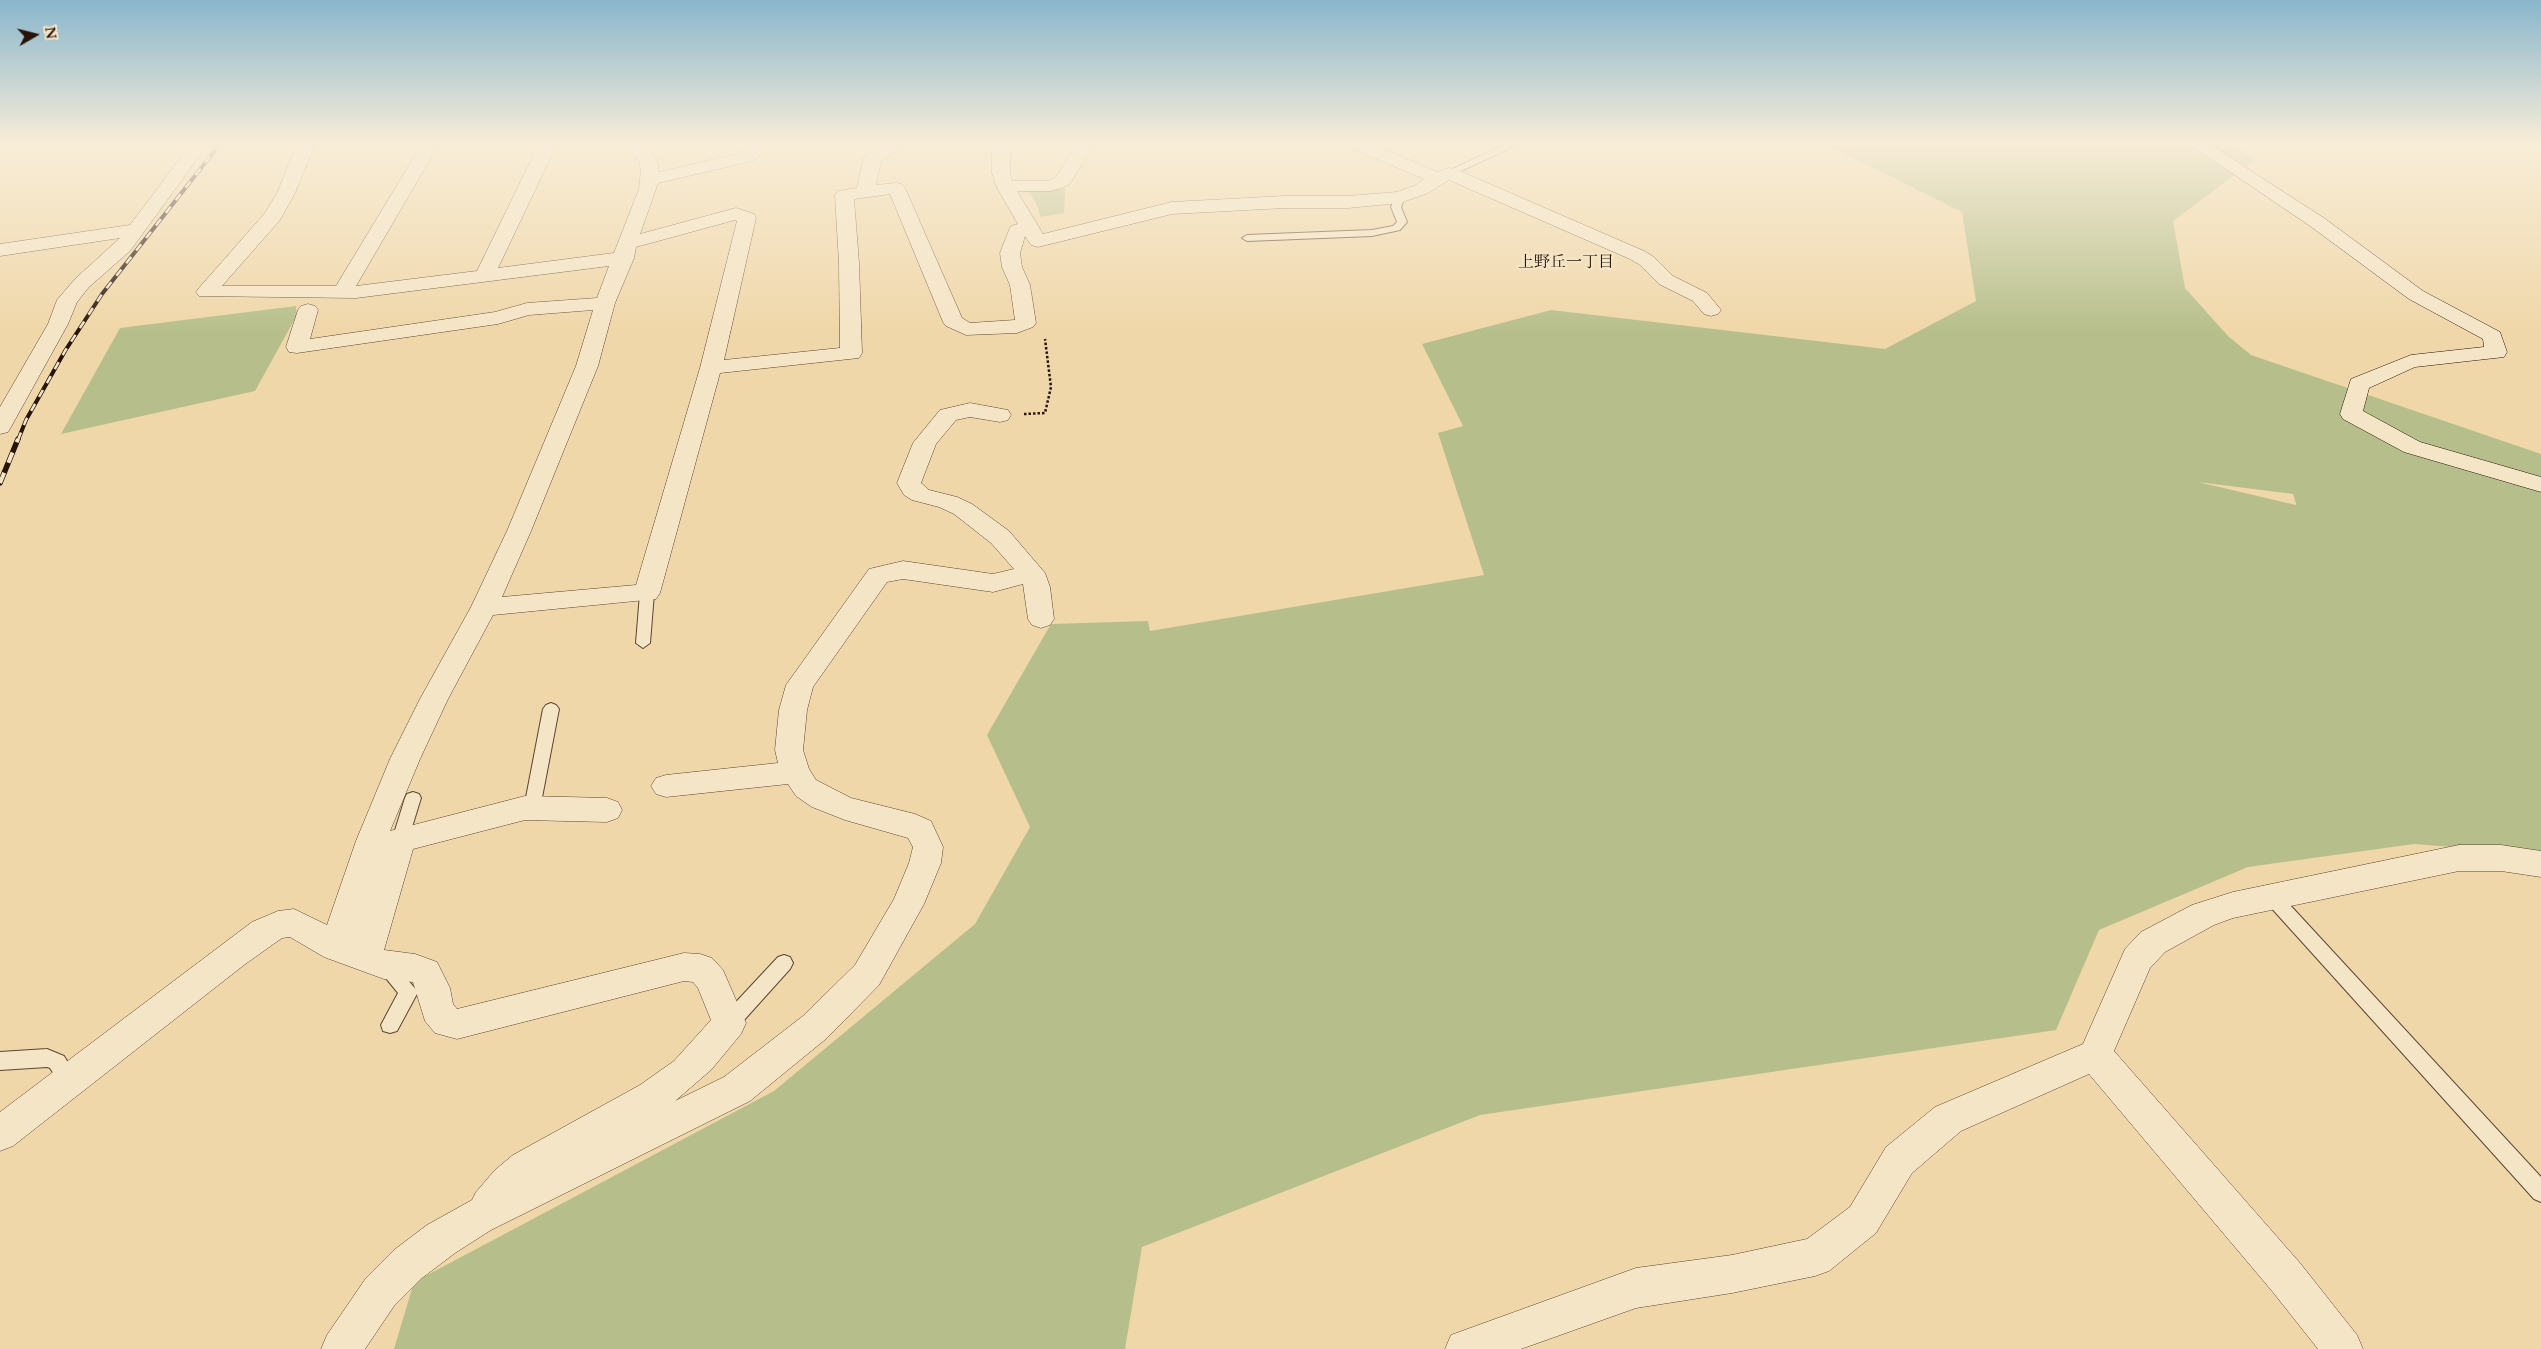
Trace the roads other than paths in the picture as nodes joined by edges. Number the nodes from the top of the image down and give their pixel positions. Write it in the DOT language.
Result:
graph roads {
  1 [pos="153,207"];
  2 [pos="278,207"];
  3 [pos="393,207"];
  4 [pos="517,207"];
  5 [pos="641,207"];
  6 [pos="845,207"];
  7 [pos="904,207"];
  8 [pos="1017,207"];
  9 [pos="1192,207"];
  10 [pos="1396,207"];
  11 [pos="1519,207"];
  12 [pos="2294,207"];
  13 [pos="1029,227"];
  14 [pos="136,230"];
  15 [pos="1248,238"];
  16 [pos="0,250"];
  17 [pos="627,251"];
  18 [pos="484,276"];
  19 [pos="342,292"];
  20 [pos="606,304"];
  21 [pos="308,310"];
  22 [pos="1711,310"];
  23 [pos="711,368"];
  24 [pos="1000,415"];
  25 [pos="0,427"];
  26 [pos="2541,485"];
  27 [pos="1032,573"];
  28 [pos="647,593"];
  29 [pos="484,607"];
  30 [pos="1041,619"];
  31 [pos="643,643"];
  32 [pos="552,709"];
  33 [pos="795,772"];
  34 [pos="666,786"];
  35 [pos="413,798"];
  36 [pos="532,808"];
  37 [pos="607,810"];
  38 [pos="400,840"];
  39 [pos="2541,864"];
  40 [pos="2272,897"];
  41 [pos="362,956"];
  42 [pos="784,963"];
  43 [pos="729,1023"];
  44 [pos="390,1025"];
  45 [pos="2095,1055"];
  46 [pos="0,1061"];
  47 [pos="69,1081"];
  48 [pos="0,1134"];
  49 [pos="2541,1192"];
  50 [pos="478,1216"];
  51 [pos="341,1349"];
  52 [pos="1465,1349"];
  53 [pos="2343,1349"];
  1 -- 14 [label="street"];
  2 -- 19 [label="street"];
  3 -- 19 [label="street"];
  4 -- 18 [label="street"];
  5 -- 17 [label="street"];
  6 -- 23 [label="street"];
  7 -- 13 [label="street"];
  8 -- 13 [label="street"];
  9 -- 13 [label="street"];
  10 -- 15 [label="lane"];
  11 -- 22 [label="street"];
  12 -- 26 [label="street"];
  14 -- 16 [label="street"];
  14 -- 25 [label="street"];
  17 -- 18 [label="street"];
  17 -- 20 [label="street"];
  17 -- 23 [label="street"];
  18 -- 19 [label="street"];
  20 -- 21 [label="street"];
  20 -- 29 [label="street"];
  23 -- 28 [label="street"];
  24 -- 27 [label="street"];
  27 -- 30 [label="street"];
  27 -- 33 [label="street"];
  28 -- 29 [label="street"];
  28 -- 31 [label="lane"];
  29 -- 41 [label="street"];
  32 -- 36 [label="lane"];
  33 -- 34 [label="street"];
  33 -- 50 [label="street"];
  35 -- 38 [label="lane"];
  36 -- 37 [label="street"];
  36 -- 38 [label="street"];
  38 -- 41 [label="street"];
  39 -- 40 [label="street"];
  40 -- 45 [label="street"];
  40 -- 49 [label="lane"];
  41 -- 43 [label="street"];
  41 -- 44 [label="lane"];
  41 -- 47 [label="street"];
  42 -- 43 [label="lane"];
  43 -- 50 [label="street"];
  45 -- 52 [label="street"];
  45 -- 53 [label="street"];
  46 -- 47 [label="lane"];
  47 -- 48 [label="street"];
  50 -- 51 [label="street"];
}
